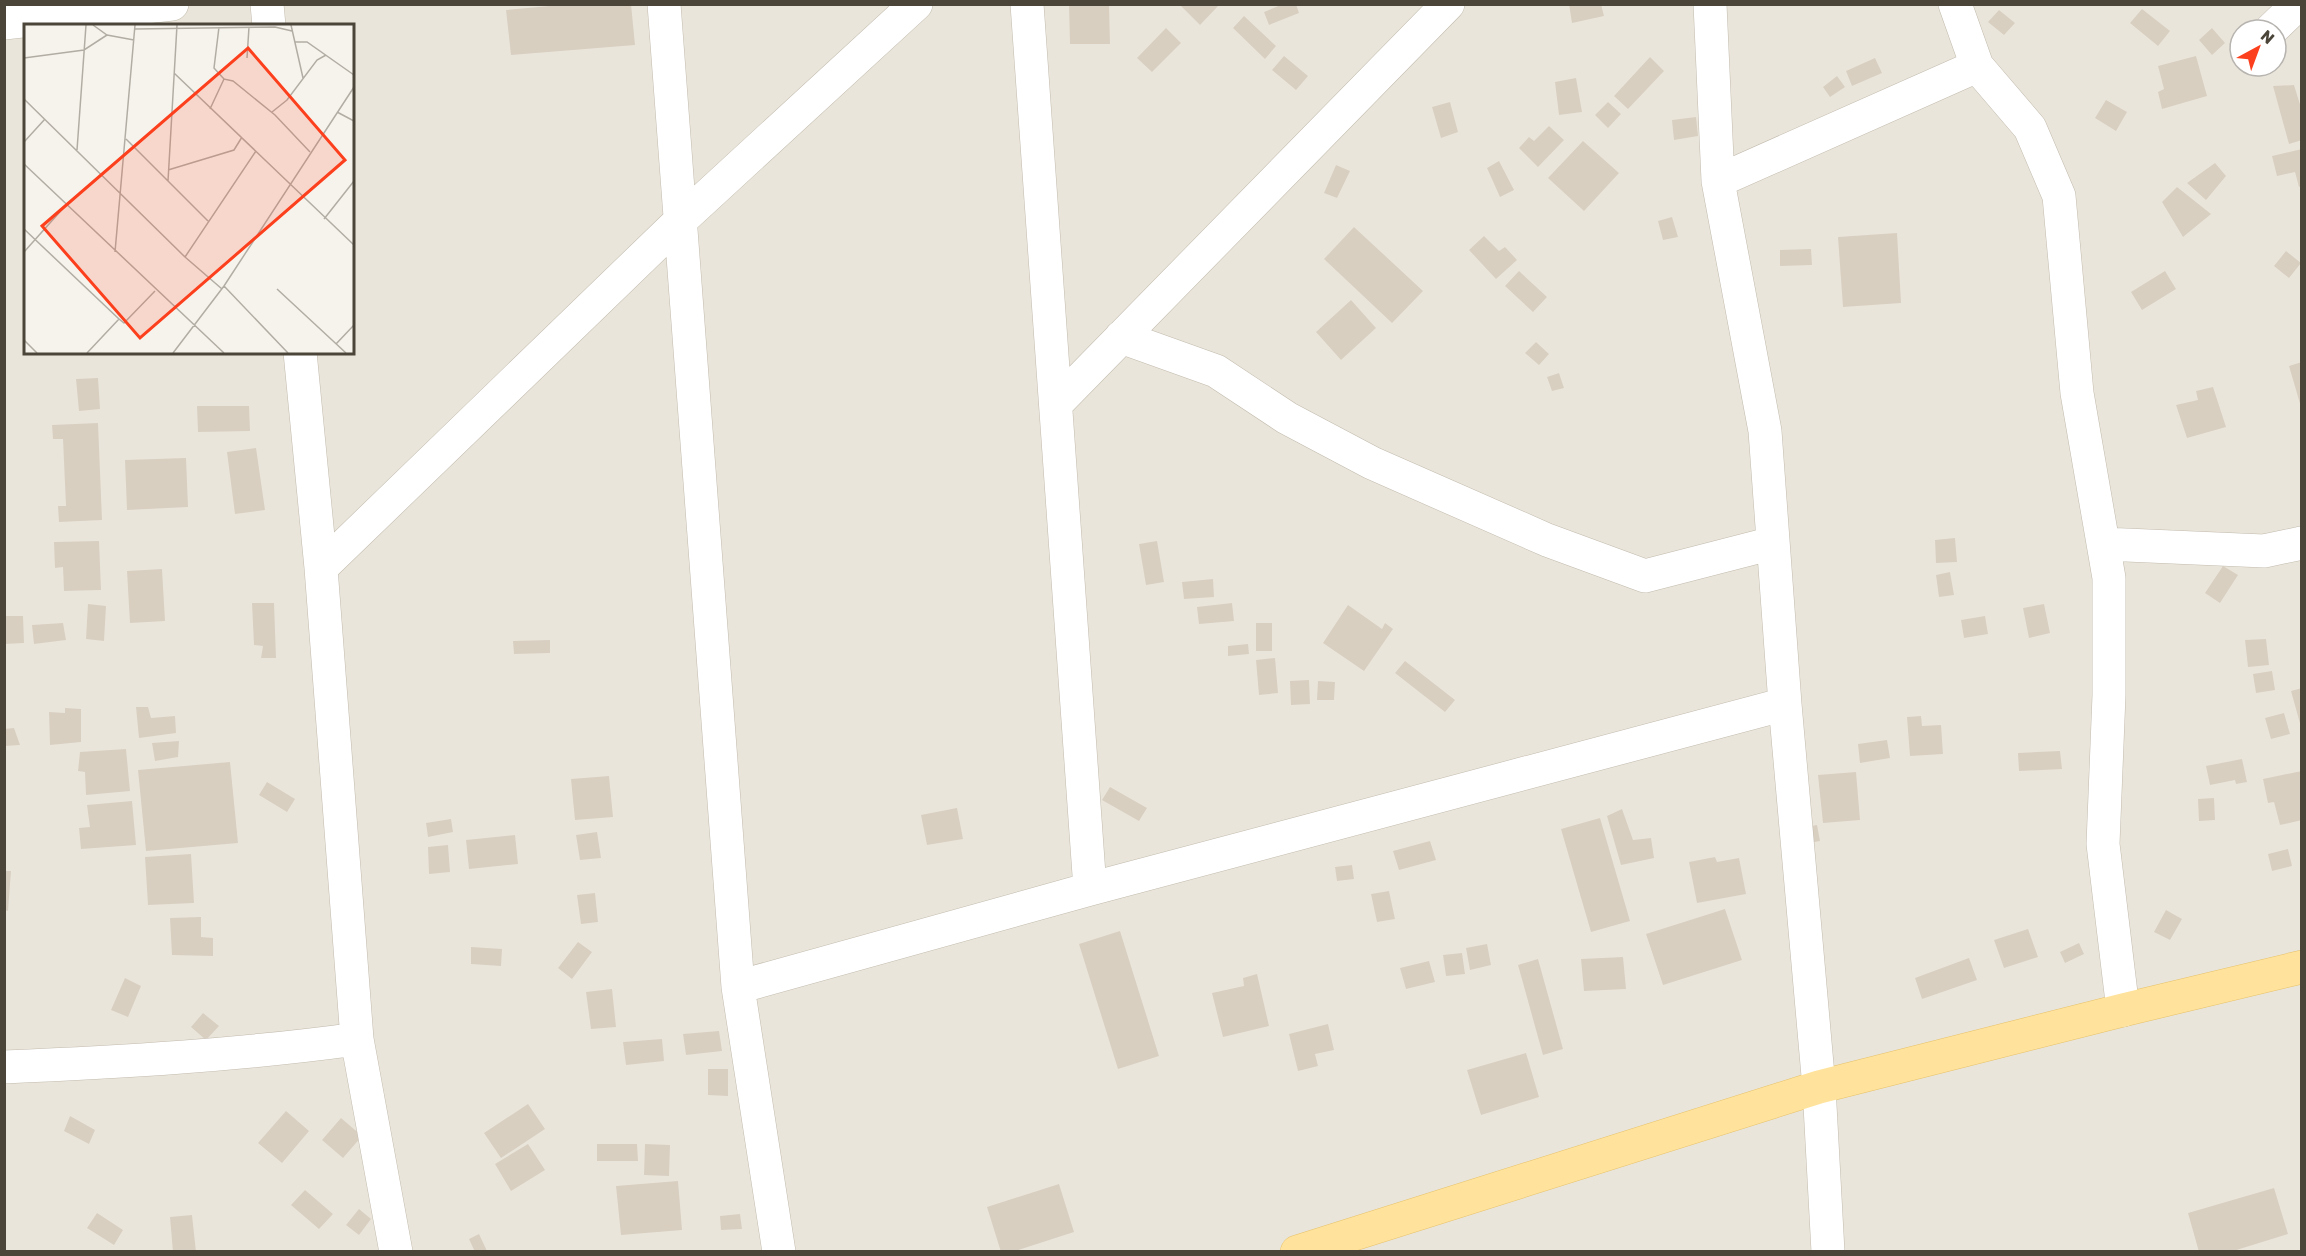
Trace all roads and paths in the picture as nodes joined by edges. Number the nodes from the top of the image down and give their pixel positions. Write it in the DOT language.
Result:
graph roads {
  1 [pos="172,4"];
  2 [pos="267,4"];
  3 [pos="664,4"];
  4 [pos="915,4"];
  5 [pos="1027,4"];
  6 [pos="1448,4"];
  7 [pos="1710,4"];
  8 [pos="1955,4"];
  9 [pos="2298,4"];
  10 [pos="2283,18"];
  11 [pos="4,23"];
  12 [pos="269,24"];
  13 [pos="1977,66"];
  14 [pos="1718,181"];
  15 [pos="680,221"];
  16 [pos="1121,337"];
  17 [pos="300,354"];
  18 [pos="1056,404"];
  19 [pos="1773,543"];
  20 [pos="2301,543"];
  21 [pos="2103,544"];
  22 [pos="321,568"];
  23 [pos="1785,704"];
  24 [pos="1090,889"];
  25 [pos="2301,967"];
  26 [pos="738,987"];
  27 [pos="2123,1010"];
  28 [pos="357,1039"];
  29 [pos="4,1066"];
  30 [pos="1819,1087"];
  31 [pos="396,1251"];
  32 [pos="779,1251"];
  33 [pos="1297,1251"];
  34 [pos="1828,1251"];
  1 -- 11 [label="street"];
  2 -- 12 [label="street"];
  3 -- 15 [label="street"];
  4 -- 15 [label="street"];
  5 -- 18 [label="street"];
  6 -- 16 [label="street"];
  7 -- 14 [label="street"];
  8 -- 13 [label="street"];
  9 -- 10 [label="street"];
  13 -- 14 [label="street"];
  13 -- 21 [label="street"];
  14 -- 19 [label="street"];
  15 -- 22 [label="street"];
  15 -- 26 [label="street"];
  16 -- 18 [label="street"];
  16 -- 19 [label="street"];
  17 -- 22 [label="street"];
  18 -- 24 [label="street"];
  19 -- 23 [label="street"];
  20 -- 21 [label="street"];
  21 -- 27 [label="street"];
  22 -- 28 [label="street"];
  23 -- 24 [label="street"];
  23 -- 30 [label="street"];
  24 -- 26 [label="street"];
  25 -- 27 [label="main road"];
  26 -- 32 [label="street"];
  27 -- 30 [label="main road"];
  28 -- 29 [label="street"];
  28 -- 31 [label="street"];
  30 -- 33 [label="main road"];
  30 -- 34 [label="street"];
}
